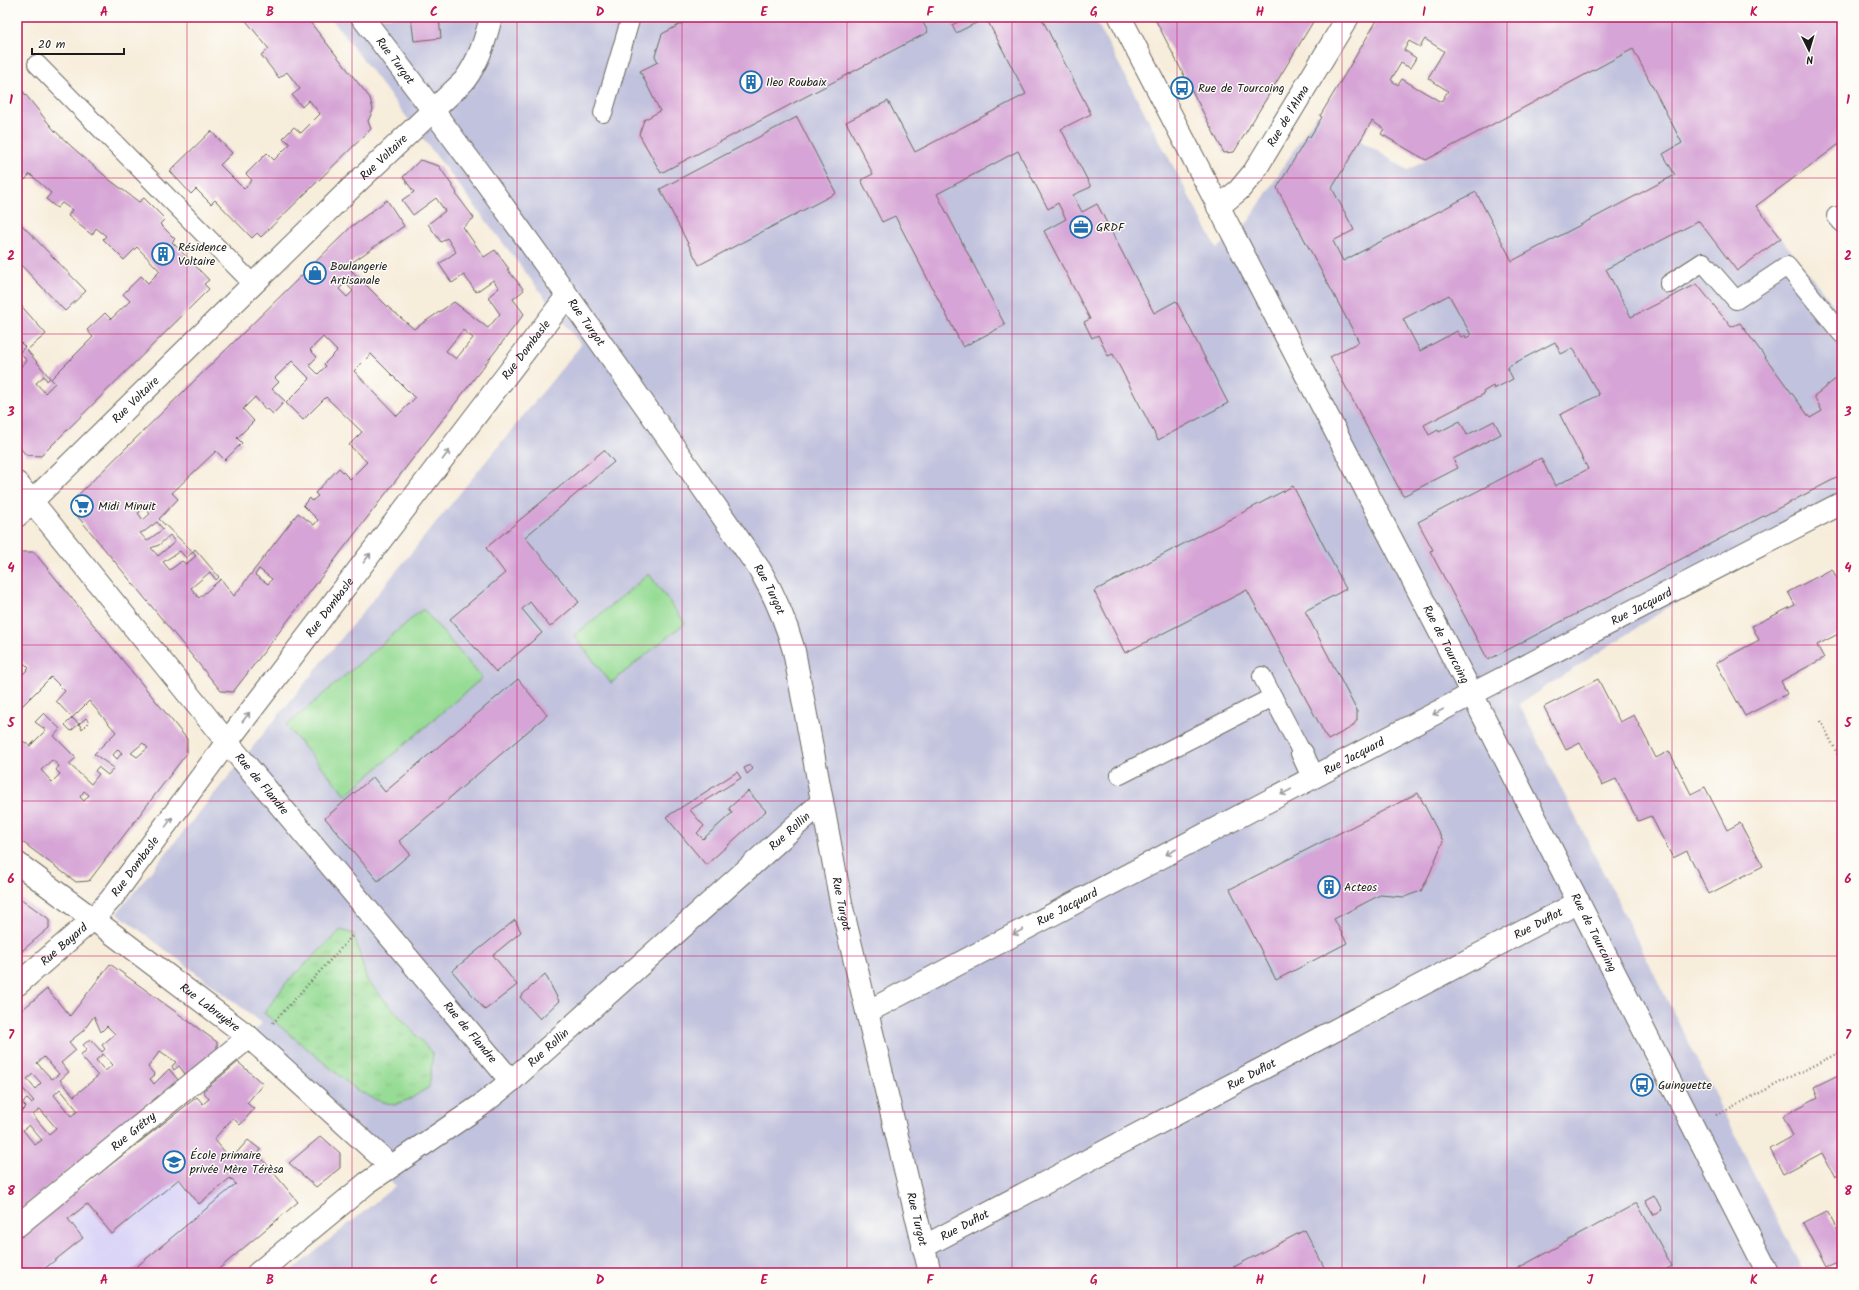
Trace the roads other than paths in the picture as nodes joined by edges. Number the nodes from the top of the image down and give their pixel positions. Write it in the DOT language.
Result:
graph roads {
  1 [pos="362,17"];
  2 [pos="491,17"];
  3 [pos="631,17"];
  4 [pos="1120,17"];
  5 [pos="1348,17"];
  6 [pos="37,64"];
  7 [pos="433,109"];
  8 [pos="603,113"];
  9 [pos="1218,207"];
  10 [pos="253,284"];
  11 [pos="1669,284"];
  12 [pos="568,296"];
  13 [pos="1842,334"];
  14 [pos="17,483"];
  15 [pos="32,501"];
  16 [pos="1842,503"];
  17 [pos="17,516"];
  18 [pos="1262,676"];
  19 [pos="1472,694"];
  20 [pos="1273,697"];
  21 [pos="227,742"];
  22 [pos="1302,753"];
  23 [pos="1120,774"];
  24 [pos="1313,777"];
  25 [pos="822,802"];
  26 [pos="17,863"];
  27 [pos="1579,902"];
  28 [pos="94,919"];
  29 [pos="17,985"];
  30 [pos="867,1012"];
  31 [pos="253,1040"];
  32 [pos="511,1081"];
  33 [pos="392,1166"];
  34 [pos="17,1226"];
  35 [pos="924,1247"];
  36 [pos="258,1273"];
  37 [pos="930,1273"];
  38 [pos="1768,1273"];
  1 -- 7 [label="street, Rue Turgot"];
  2 -- 7 [label="street, Rue Voltaire"];
  3 -- 8 [label="lane"];
  4 -- 9 [label="street, Rue de Tourcoing"];
  5 -- 9 [label="street, Rue de l'Alma"];
  6 -- 10 [label="lane"];
  7 -- 10 [label="street, Rue Voltaire"];
  7 -- 12 [label="street, Rue Turgot"];
  9 -- 19 [label="street, Rue de Tourcoing"];
  10 -- 15 [label="street, Rue Voltaire"];
  11 -- 13 [label="lane"];
  21 -- 12 [label="street, Rue Dombasle, one-way"];
  12 -- 25 [label="street, Rue Turgot"];
  14 -- 15 [label="street, Rue de Flandre"];
  15 -- 17 [label="street, Rue Voltaire"];
  15 -- 21 [label="street, Rue de Flandre"];
  16 -- 19 [label="street, Rue Jacquard"];
  18 -- 20 [label="lane"];
  19 -- 24 [label="street, Rue Jacquard, one-way"];
  19 -- 27 [label="street, Rue de Tourcoing"];
  20 -- 22 [label="lane"];
  20 -- 23 [label="lane"];
  28 -- 21 [label="street, Rue Dombasle, one-way"];
  21 -- 32 [label="street, Rue de Flandre"];
  22 -- 24 [label="street"];
  24 -- 30 [label="street, Rue Jacquard, one-way"];
  25 -- 30 [label="street, Rue Turgot"];
  25 -- 32 [label="street, Rue Rollin"];
  26 -- 28 [label="street, Rue Labruyère"];
  27 -- 35 [label="street, Rue Duflot"];
  27 -- 38 [label="street, Rue de Tourcoing"];
  28 -- 29 [label="street, Rue Bayard"];
  28 -- 31 [label="street, Rue Labruyère"];
  30 -- 35 [label="street, Rue Turgot"];
  31 -- 33 [label="street, Rue Labruyère"];
  31 -- 34 [label="street, Rue Grétry"];
  32 -- 33 [label="street, Rue Rollin"];
  33 -- 36 [label="street, Rue Rollin"];
  35 -- 37 [label="street, Rue Turgot"];
}
